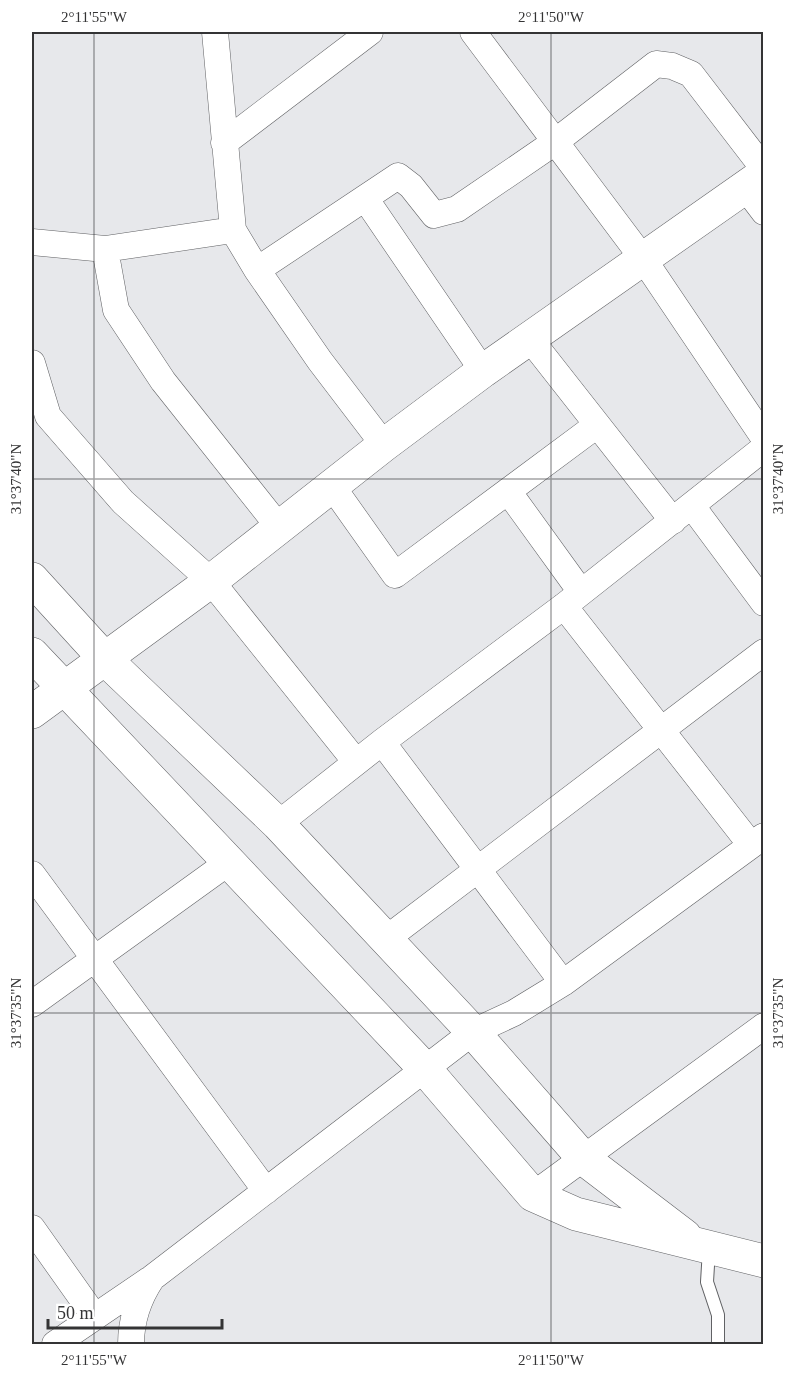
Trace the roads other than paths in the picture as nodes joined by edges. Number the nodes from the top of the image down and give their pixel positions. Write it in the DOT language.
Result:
graph roads {
  1 [pos="215,32"];
  2 [pos="370,32"];
  3 [pos="473,32"];
  4 [pos="555,142"];
  5 [pos="224,143"];
  6 [pos="759,186"];
  7 [pos="365,198"];
  8 [pos="233,230"];
  9 [pos="32,242"];
  10 [pos="105,249"];
  11 [pos="644,260"];
  12 [pos="257,270"];
  13 [pos="531,339"];
  14 [pos="32,363"];
  15 [pos="483,371"];
  16 [pos="40,417"];
  17 [pos="597,425"];
  18 [pos="764,438"];
  19 [pos="384,445"];
  20 [pos="764,448"];
  21 [pos="332,486"];
  22 [pos="508,491"];
  23 [pos="682,514"];
  24 [pos="279,527"];
  25 [pos="32,579"];
  26 [pos="211,581"];
  27 [pos="573,599"];
  28 [pos="764,603"];
  29 [pos="764,652"];
  30 [pos="32,654"];
  31 [pos="104,658"];
  32 [pos="65,688"];
  33 [pos="32,712"];
  34 [pos="661,731"];
  35 [pos="382,742"];
  36 [pos="356,762"];
  37 [pos="278,824"];
  38 [pos="757,840"];
  39 [pos="229,862"];
  40 [pos="477,870"];
  41 [pos="32,874"];
  42 [pos="386,939"];
  43 [pos="94,958"];
  44 [pos="563,983"];
  45 [pos="32,1004"];
  46 [pos="764,1026"];
  47 [pos="473,1032"];
  48 [pos="425,1070"];
  49 [pos="584,1159"];
  50 [pos="267,1191"];
  51 [pos="533,1195"];
  52 [pos="32,1228"];
  53 [pos="703,1246"];
  54 [pos="764,1261"];
  55 [pos="152,1278"];
  56 [pos="94,1317"];
  57 [pos="55,1344"];
  58 [pos="131,1344"];
  59 [pos="718,1344"];
  1 -- 5 [label="street"];
  2 -- 5 [label="street"];
  3 -- 4 [label="street"];
  4 -- 6 [label="street"];
  4 -- 7 [label="street"];
  4 -- 11 [label="street"];
  5 -- 8 [label="street"];
  6 -- 11 [label="street"];
  7 -- 12 [label="street"];
  7 -- 15 [label="street"];
  8 -- 10 [label="street"];
  8 -- 12 [label="street"];
  9 -- 10 [label="street"];
  10 -- 24 [label="street"];
  11 -- 13 [label="street"];
  11 -- 18 [label="street"];
  12 -- 19 [label="street"];
  13 -- 15 [label="street"];
  13 -- 17 [label="street"];
  14 -- 16 [label="street"];
  15 -- 19 [label="street"];
  16 -- 26 [label="street"];
  17 -- 22 [label="street"];
  17 -- 23 [label="street"];
  19 -- 21 [label="street"];
  20 -- 23 [label="street"];
  21 -- 22 [label="street"];
  21 -- 24 [label="street"];
  22 -- 27 [label="street"];
  23 -- 27 [label="street"];
  23 -- 28 [label="street"];
  24 -- 26 [label="street"];
  25 -- 31 [label="street"];
  26 -- 31 [label="street"];
  26 -- 36 [label="street"];
  27 -- 34 [label="street"];
  27 -- 35 [label="street"];
  29 -- 34 [label="street"];
  30 -- 32 [label="street"];
  31 -- 32 [label="street"];
  31 -- 37 [label="street"];
  32 -- 33 [label="street"];
  32 -- 39 [label="street"];
  34 -- 38 [label="street"];
  34 -- 40 [label="street"];
  35 -- 36 [label="street"];
  35 -- 40 [label="street"];
  36 -- 37 [label="street"];
  37 -- 42 [label="street"];
  38 -- 44 [label="street"];
  39 -- 43 [label="street"];
  39 -- 48 [label="street"];
  40 -- 42 [label="street"];
  40 -- 44 [label="street"];
  41 -- 43 [label="street"];
  42 -- 47 [label="street"];
  43 -- 45 [label="street"];
  43 -- 50 [label="street"];
  44 -- 47 [label="street"];
  46 -- 49 [label="street"];
  47 -- 48 [label="street"];
  47 -- 49 [label="street"];
  48 -- 50 [label="street"];
  48 -- 51 [label="street"];
  49 -- 51 [label="street"];
  49 -- 53 [label="street"];
  50 -- 55 [label="street"];
  51 -- 53 [label="street"];
  52 -- 56 [label="street"];
  53 -- 54 [label="street"];
  53 -- 59 [label="lane"];
  55 -- 56 [label="street"];
  55 -- 58 [label="street"];
  56 -- 57 [label="street"];
}
